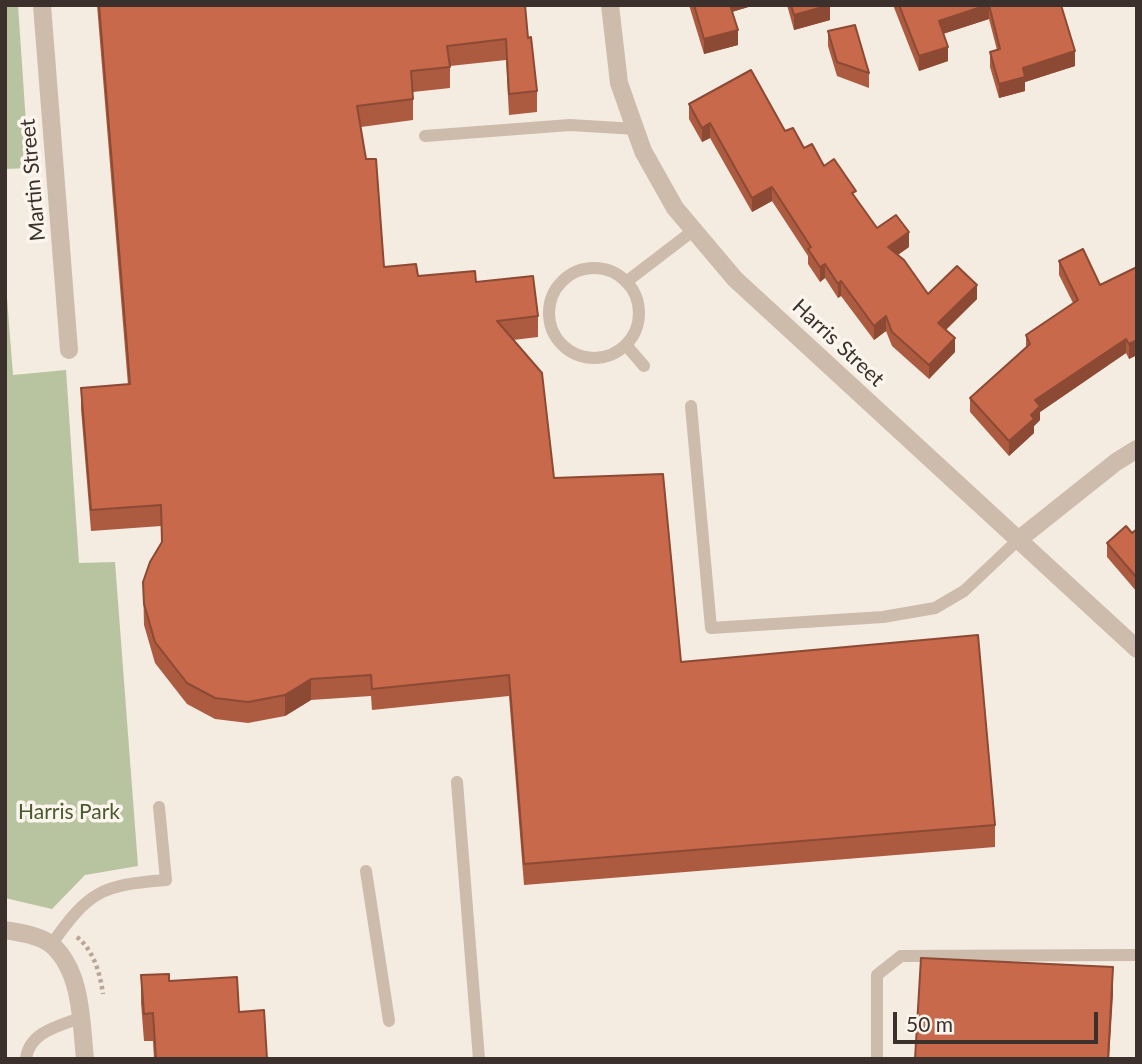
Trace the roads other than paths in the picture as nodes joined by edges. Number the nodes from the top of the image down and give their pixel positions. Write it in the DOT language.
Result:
graph roads {
  1 [pos="42,5"];
  2 [pos="610,5"];
  3 [pos="636,129"];
  4 [pos="425,135"];
  5 [pos="694,230"];
  6 [pos="626,282"];
  7 [pos="626,345"];
  8 [pos="69,350"];
  9 [pos="644,366"];
  10 [pos="691,406"];
  11 [pos="1137,449"];
  12 [pos="1018,540"];
  13 [pos="1137,649"];
  14 [pos="457,782"];
  15 [pos="159,807"];
  16 [pos="366,871"];
  17 [pos="5,930"];
  18 [pos="51,945"];
  19 [pos="1137,955"];
  20 [pos="80,1018"];
  21 [pos="389,1021"];
  22 [pos="26,1059"];
  23 [pos="85,1059"];
  24 [pos="479,1059"];
  25 [pos="877,1059"];
  1 -- 8 [label="street, Martin Street"];
  2 -- 3 [label="street, Harris Street"];
  3 -- 4 [label="lane"];
  3 -- 5 [label="street, Harris Street"];
  5 -- 6 [label="lane"];
  5 -- 12 [label="street, Harris Street"];
  6 -- 7 [label="lane"];
  6 -- 7 [label="lane"];
  7 -- 9 [label="lane"];
  10 -- 12 [label="lane"];
  11 -- 12 [label="street"];
  12 -- 13 [label="street, Harris Street"];
  14 -- 24 [label="lane"];
  15 -- 18 [label="lane"];
  16 -- 21 [label="lane"];
  17 -- 18 [label="street"];
  18 -- 20 [label="street"];
  19 -- 25 [label="lane"];
  20 -- 22 [label="lane"];
  20 -- 23 [label="street"];
}
